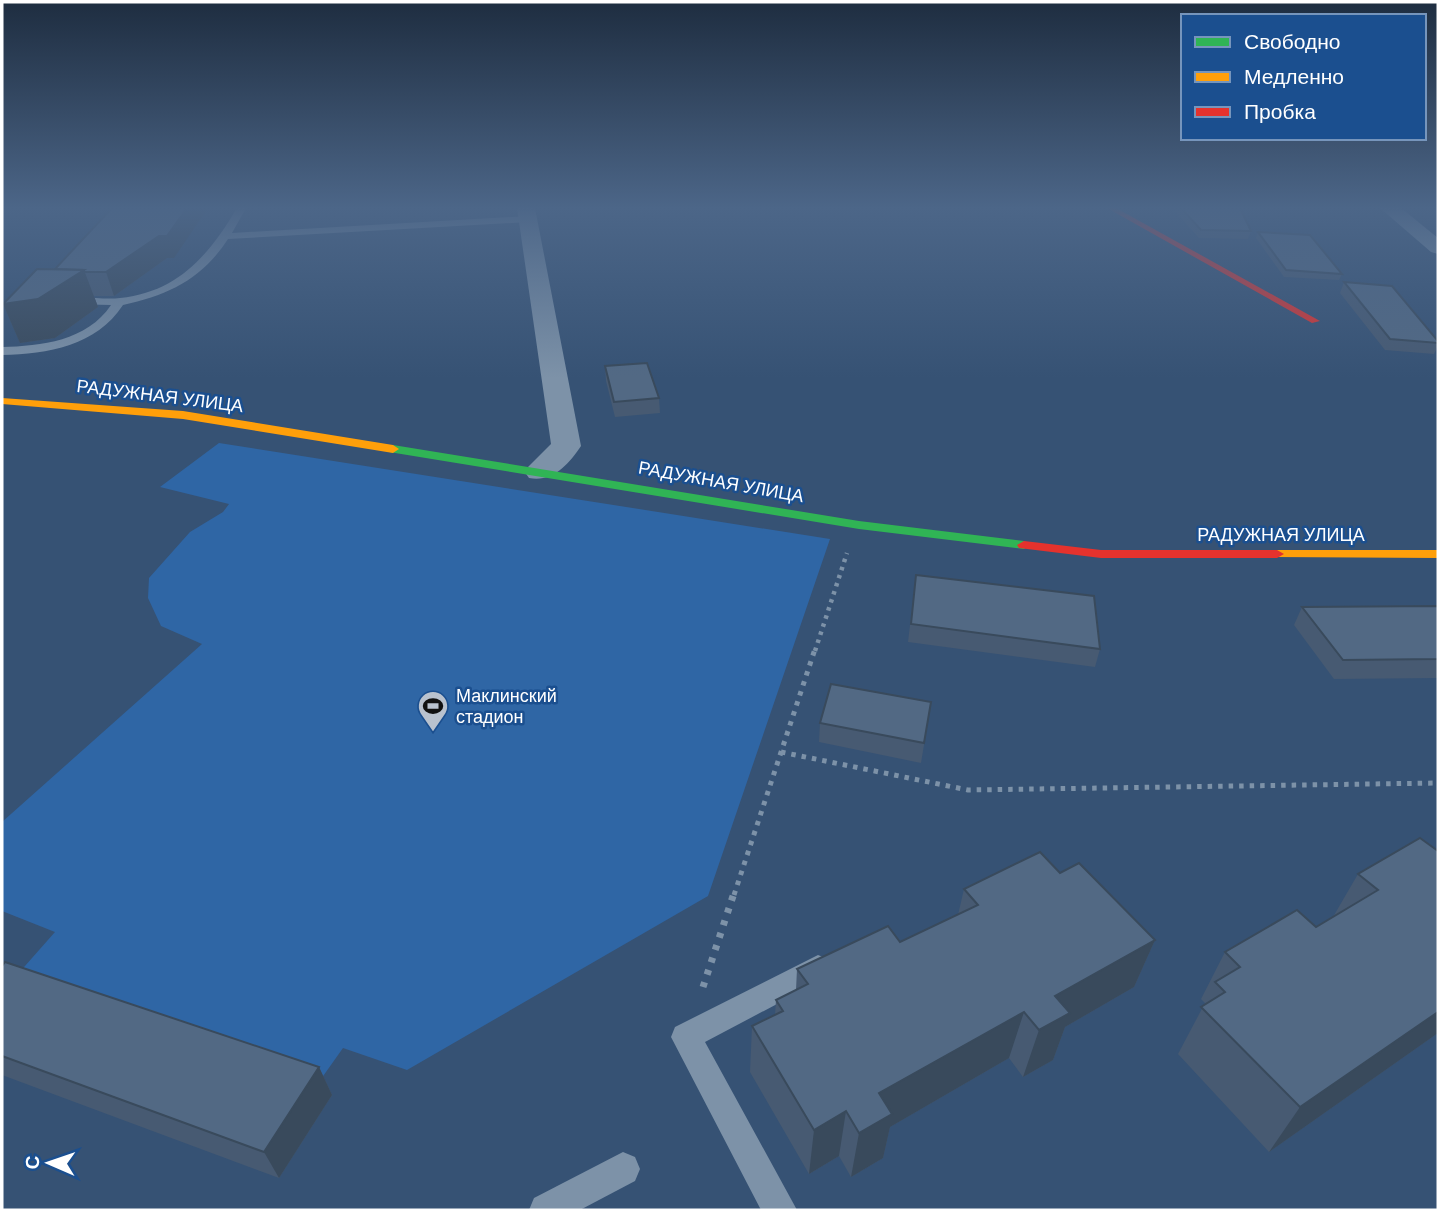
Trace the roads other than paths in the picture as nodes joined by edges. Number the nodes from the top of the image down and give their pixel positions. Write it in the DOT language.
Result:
graph roads {
  1 [pos="205,265"];
  2 [pos="535,265"];
  3 [pos="1213,265"];
  4 [pos="52,301"];
  5 [pos="119,302"];
  6 [pos="1315,321"];
  7 [pos="2,351"];
  8 [pos="2,401"];
  9 [pos="540,471"];
  10 [pos="1438,554"];
  11 [pos="822,966"];
  12 [pos="623,1169"];
  13 [pos="547,1210"];
  14 [pos="779,1210"];
  1 -- 5 [label="lane"];
  2 -- 9 [label="street"];
  3 -- 6 [label="street"];
  4 -- 5 [label="lane"];
  5 -- 7 [label="lane"];
  8 -- 9 [label="street, РАДУЖНАЯ УЛИЦА"];
  9 -- 10 [label="street, РАДУЖНАЯ УЛИЦА"];
  11 -- 14 [label="lane"];
  12 -- 13 [label="lane"];
}
